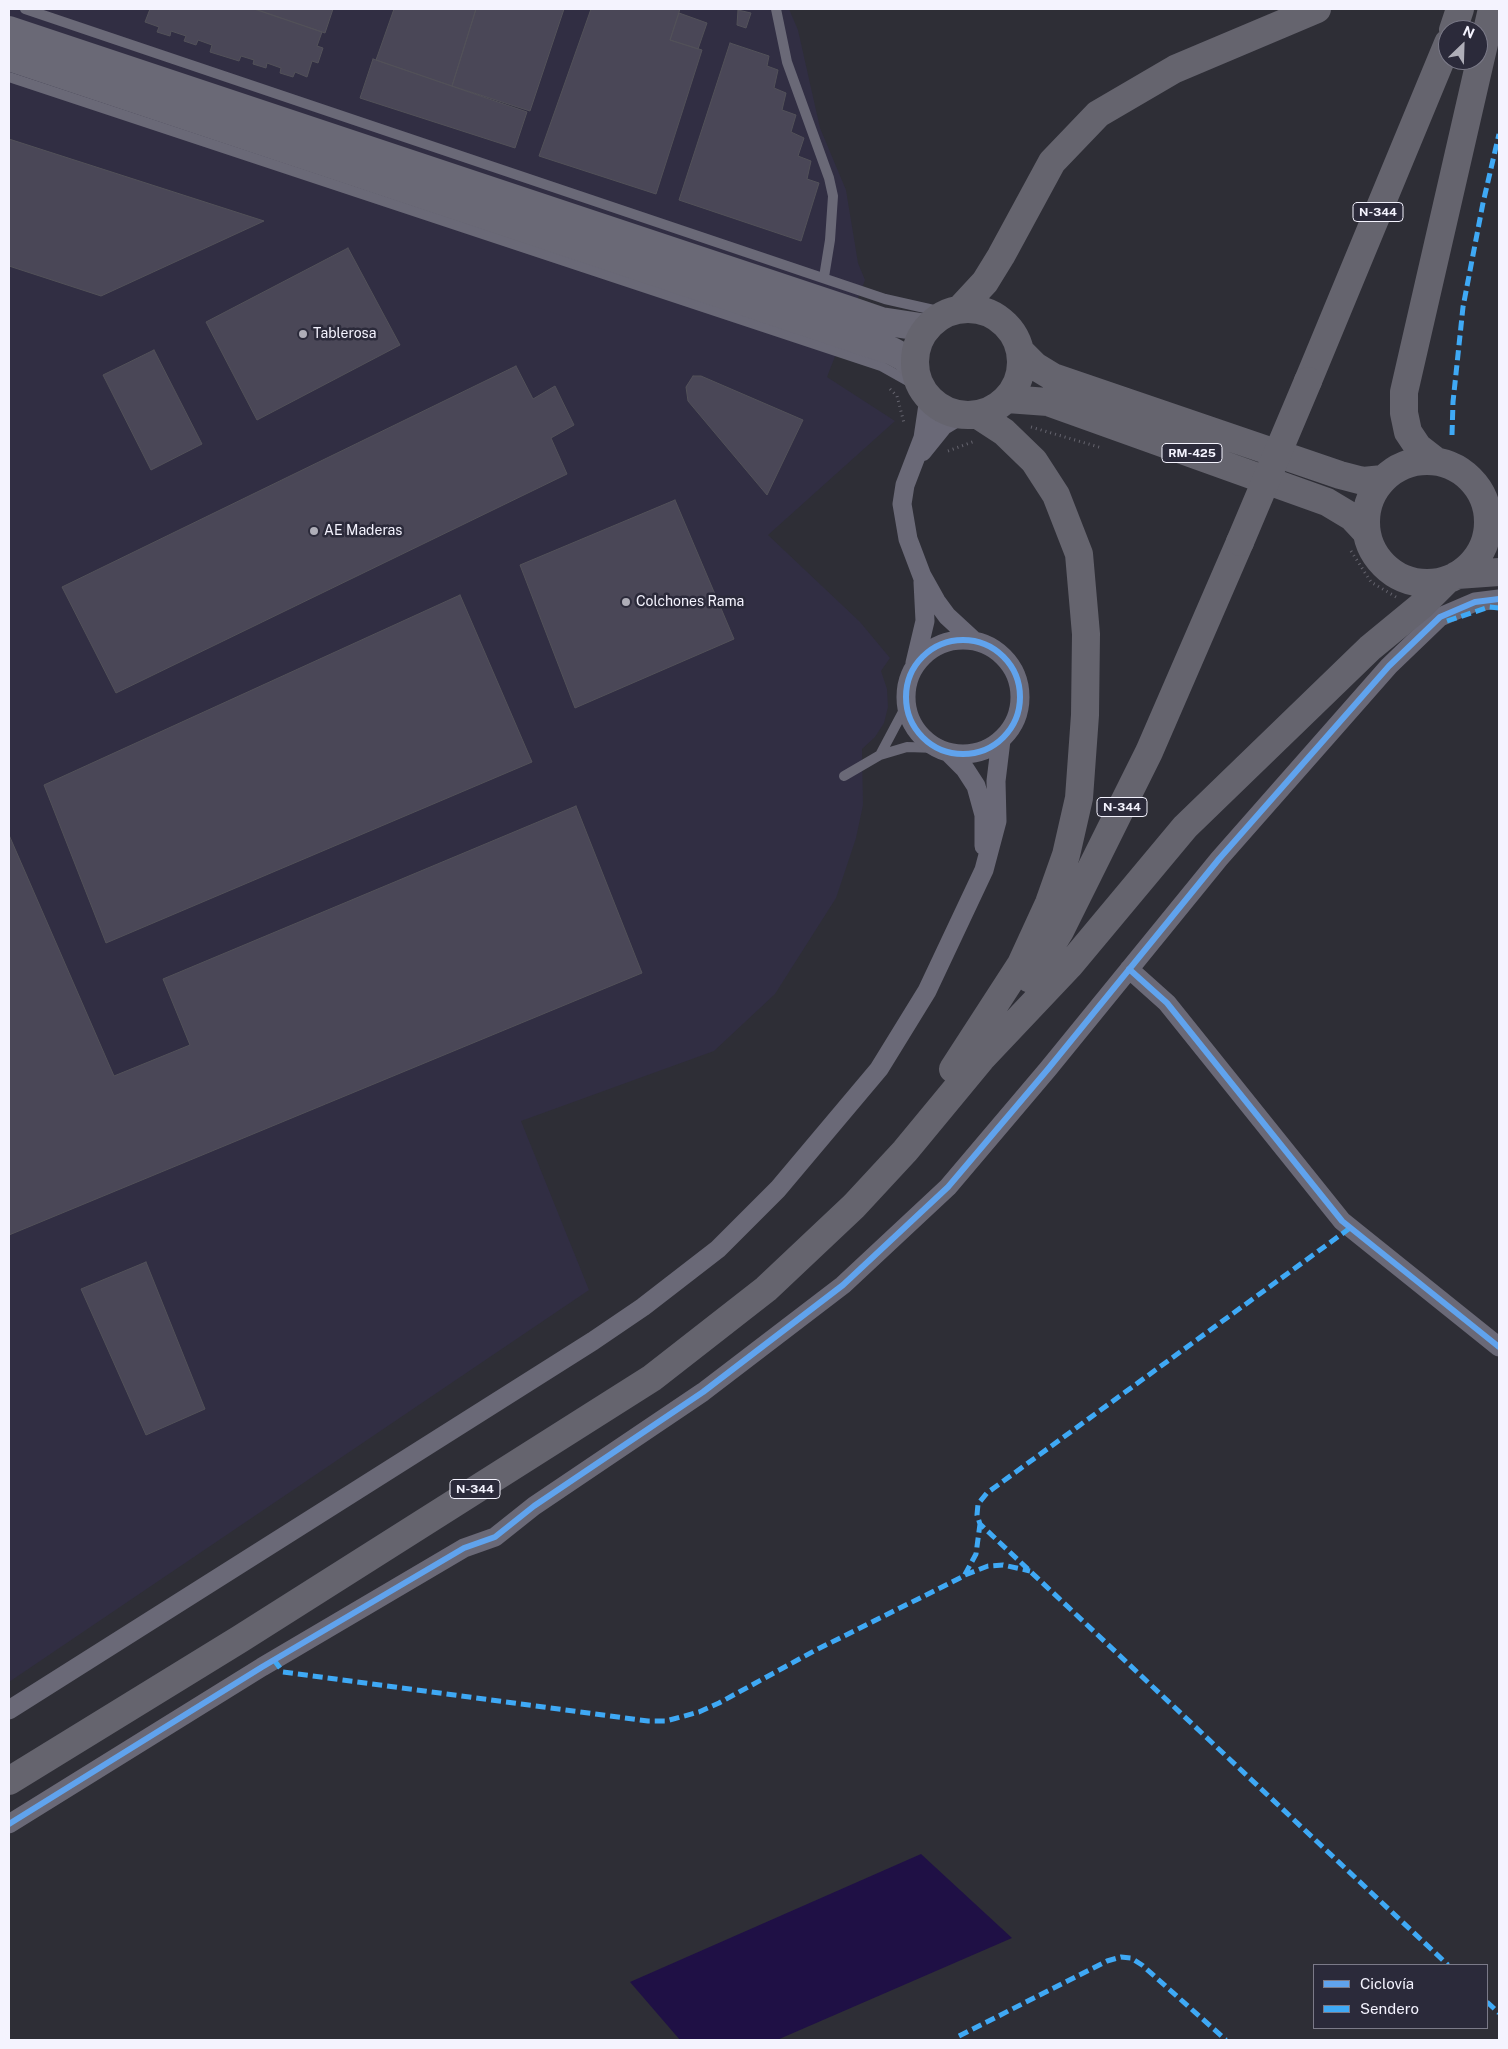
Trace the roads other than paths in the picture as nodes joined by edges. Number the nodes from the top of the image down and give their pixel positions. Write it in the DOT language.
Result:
graph roads {
  1 [pos="25,9"];
  2 [pos="776,9"];
  3 [pos="1317,9"];
  4 [pos="1492,9"];
  5 [pos="9,30"];
  6 [pos="9,57"];
  7 [pos="1438,67"];
  8 [pos="9,77"];
  9 [pos="824,277"];
  10 [pos="944,316"];
  11 [pos="1022,353"];
  12 [pos="922,385"];
  13 [pos="1007,399"];
  14 [pos="970,415"];
  15 [pos="1436,461"];
  16 [pos="915,462"];
  17 [pos="1383,479"];
  18 [pos="1492,508"];
  19 [pos="1366,532"];
  20 [pos="1499,572"];
  21 [pos="922,576"];
  22 [pos="1452,578"];
  23 [pos="1499,599"];
  24 [pos="973,640"];
  25 [pos="915,665"];
  26 [pos="906,706"];
  27 [pos="1001,740"];
  28 [pos="943,751"];
  29 [pos="880,755"];
  30 [pos="844,776"];
  31 [pos="984,870"];
  32 [pos="1129,969"];
  33 [pos="981,1059"];
  34 [pos="905,1150"];
  35 [pos="1499,1347"];
  36 [pos="9,1710"];
  37 [pos="9,1781"];
  38 [pos="9,1824"];
  1 -- 9 [label="lane"];
  2 -- 9 [label="lane"];
  3 -- 10 [label="highway"];
  4 -- 15 [label="highway"];
  5 -- 10 [label="main road"];
  6 -- 12 [label="main road"];
  7 -- 33 [label="highway, N-344, bridge"];
  8 -- 12 [label="lane"];
  9 -- 10 [label="lane"];
  10 -- 11 [label="highway"];
  10 -- 12 [label="highway"];
  11 -- 13 [label="highway"];
  11 -- 17 [label="highway, RM-425"];
  12 -- 14 [label="highway"];
  12 -- 16 [label="street"];
  13 -- 14 [label="highway"];
  13 -- 19 [label="highway, RM-425"];
  14 -- 16 [label="street"];
  14 -- 34 [label="highway"];
  15 -- 17 [label="highway"];
  15 -- 18 [label="highway"];
  16 -- 21 [label="street"];
  17 -- 19 [label="highway"];
  18 -- 22 [label="highway"];
  19 -- 22 [label="highway"];
  20 -- 22 [label="highway"];
  21 -- 24 [label="street"];
  21 -- 25 [label="street"];
  22 -- 33 [label="highway"];
  23 -- 32 [label="street"];
  24 -- 25 [label="street"];
  24 -- 27 [label="street"];
  25 -- 26 [label="street"];
  26 -- 28 [label="street"];
  26 -- 29 [label="lane"];
  27 -- 28 [label="street"];
  27 -- 31 [label="street"];
  28 -- 29 [label="lane"];
  28 -- 31 [label="street"];
  29 -- 30 [label="lane"];
  31 -- 36 [label="street"];
  32 -- 35 [label="street"];
  32 -- 38 [label="street"];
  33 -- 34 [label="highway, N-344"];
  34 -- 37 [label="highway, N-344"];
}
